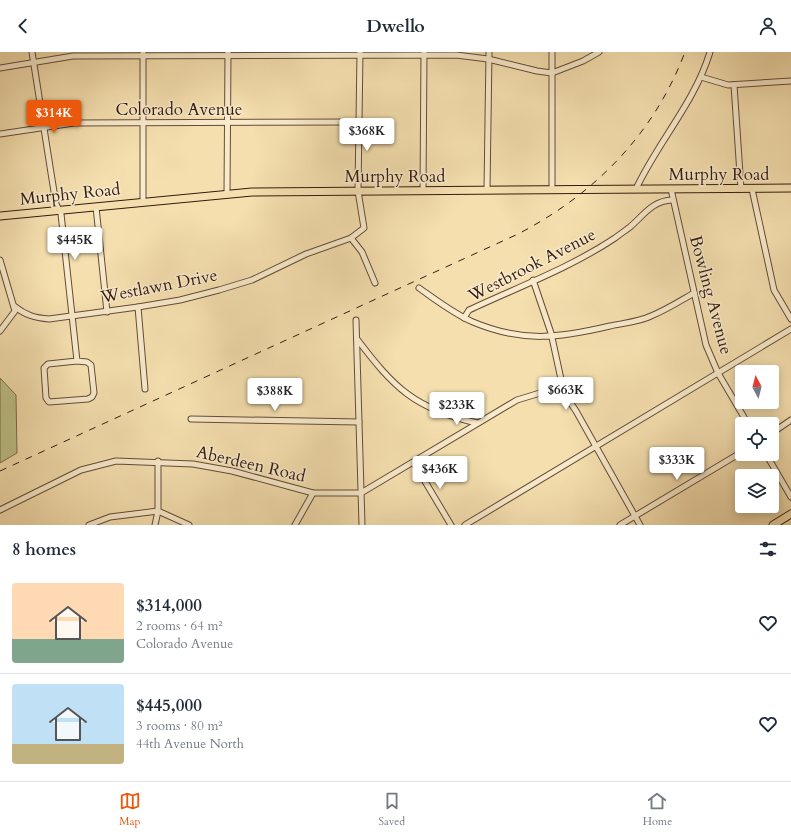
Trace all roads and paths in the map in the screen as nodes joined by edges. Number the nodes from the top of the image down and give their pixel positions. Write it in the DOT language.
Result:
graph roads {
  1 [pos="32,52"];
  2 [pos="489,52"];
  3 [pos="552,52"];
  4 [pos="599,52"];
  5 [pos="710,52"];
  6 [pos="360,53"];
  7 [pos="424,53"];
  8 [pos="143,54"];
  9 [pos="228,54"];
  10 [pos="488,59"];
  11 [pos="34,62"];
  12 [pos="0,68"];
  13 [pos="552,73"];
  14 [pos="701,77"];
  15 [pos="791,81"];
  16 [pos="734,85"];
  17 [pos="359,122"];
  18 [pos="143,123"];
  19 [pos="227,123"];
  20 [pos="44,127"];
  21 [pos="0,134"];
  22 [pos="791,188"];
  23 [pos="636,189"];
  24 [pos="670,189"];
  25 [pos="741,189"];
  26 [pos="752,189"];
  27 [pos="487,190"];
  28 [pos="552,190"];
  29 [pos="358,191"];
  30 [pos="423,191"];
  31 [pos="228,194"];
  32 [pos="672,200"];
  33 [pos="143,202"];
  34 [pos="96,207"];
  35 [pos="59,210"];
  36 [pos="0,216"];
  37 [pos="352,238"];
  38 [pos="0,260"];
  39 [pos="533,280"];
  40 [pos="375,283"];
  41 [pos="419,288"];
  42 [pos="694,293"];
  43 [pos="14,306"];
  44 [pos="138,307"];
  45 [pos="107,312"];
  46 [pos="73,316"];
  47 [pos="464,318"];
  48 [pos="791,319"];
  49 [pos="356,320"];
  50 [pos="791,330"];
  51 [pos="0,331"];
  52 [pos="552,337"];
  53 [pos="357,339"];
  54 [pos="77,361"];
  55 [pos="718,373"];
  56 [pos="144,389"];
  57 [pos="564,393"];
  58 [pos="744,417"];
  59 [pos="191,419"];
  60 [pos="791,420"];
  61 [pos="359,422"];
  62 [pos="477,423"];
  63 [pos="779,428"];
  64 [pos="595,447"];
  65 [pos="735,456"];
  66 [pos="770,461"];
  67 [pos="158,462"];
  68 [pos="414,463"];
  69 [pos="313,493"];
  70 [pos="361,493"];
  71 [pos="791,496"];
  72 [pos="0,510"];
  73 [pos="158,511"];
  74 [pos="791,514"];
  75 [pos="634,516"];
  76 [pos="89,525"];
  77 [pos="156,525"];
  78 [pos="189,525"];
  79 [pos="294,525"];
  80 [pos="362,525"];
  81 [pos="451,525"];
  82 [pos="465,525"];
  83 [pos="620,525"];
  84 [pos="640,525"];
  85 [pos="773,525"];
  1 -- 11 [label="street"];
  2 -- 10 [label="street"];
  3 -- 13 [label="street"];
  4 -- 13 [label="street"];
  5 -- 14 [label="street"];
  6 -- 7 [label="street"];
  6 -- 9 [label="street"];
  6 -- 17 [label="street"];
  7 -- 10 [label="street"];
  7 -- 30 [label="street"];
  8 -- 9 [label="street"];
  8 -- 11 [label="street"];
  8 -- 18 [label="street"];
  9 -- 19 [label="street"];
  10 -- 13 [label="street"];
  10 -- 27 [label="street"];
  11 -- 12 [label="street"];
  11 -- 20 [label="street"];
  13 -- 28 [label="street"];
  14 -- 16 [label="street"];
  14 -- 23 [label="street"];
  15 -- 16 [label="street"];
  16 -- 25 [label="street"];
  17 -- 19 [label="street, Colorado Avenue"];
  17 -- 29 [label="street"];
  18 -- 19 [label="street, Colorado Avenue"];
  18 -- 20 [label="street, Colorado Avenue"];
  18 -- 33 [label="street"];
  19 -- 31 [label="street"];
  20 -- 21 [label="street, Colorado Avenue"];
  20 -- 35 [label="street"];
  22 -- 26 [label="main road, Murphy Road"];
  23 -- 24 [label="main road, Murphy Road"];
  23 -- 28 [label="main road, Murphy Road"];
  24 -- 25 [label="main road, Murphy Road"];
  24 -- 32 [label="street, Bowling Avenue"];
  25 -- 26 [label="main road, Murphy Road"];
  26 -- 48 [label="street"];
  27 -- 28 [label="main road, Murphy Road"];
  27 -- 30 [label="main road, Murphy Road"];
  29 -- 30 [label="main road, Murphy Road"];
  29 -- 31 [label="main road, Murphy Road"];
  29 -- 37 [label="street"];
  31 -- 33 [label="main road, Murphy Road"];
  32 -- 39 [label="street, Westbrook Avenue"];
  32 -- 42 [label="street, Bowling Avenue"];
  33 -- 34 [label="main road, Murphy Road"];
  34 -- 35 [label="main road, Murphy Road"];
  34 -- 45 [label="street"];
  35 -- 36 [label="main road, Murphy Road"];
  35 -- 46 [label="street"];
  37 -- 40 [label="street"];
  37 -- 44 [label="street, Westlawn Drive"];
  38 -- 43 [label="street"];
  39 -- 47 [label="street, Westbrook Avenue"];
  39 -- 52 [label="street"];
  41 -- 47 [label="street"];
  42 -- 52 [label="street"];
  42 -- 55 [label="street, Bowling Avenue"];
  43 -- 46 [label="street, Westlawn Drive"];
  43 -- 51 [label="street"];
  44 -- 45 [label="street, Westlawn Drive"];
  44 -- 56 [label="street"];
  45 -- 46 [label="street, Westlawn Drive"];
  46 -- 54 [label="street"];
  47 -- 52 [label="street"];
  49 -- 53 [label="street"];
  50 -- 55 [label="street"];
  52 -- 57 [label="street"];
  53 -- 61 [label="street"];
  53 -- 62 [label="street"];
  54 -- 54 [label="street"];
  55 -- 58 [label="street, Bowling Avenue"];
  55 -- 64 [label="street"];
  57 -- 62 [label="street"];
  57 -- 64 [label="street"];
  59 -- 61 [label="street"];
  60 -- 63 [label="street"];
  61 -- 70 [label="street"];
  62 -- 68 [label="street"];
  64 -- 75 [label="street"];
  64 -- 82 [label="street"];
  65 -- 75 [label="street"];
  66 -- 71 [label="street"];
  67 -- 69 [label="street, Aberdeen Road"];
  67 -- 72 [label="street, Aberdeen Road"];
  67 -- 73 [label="street"];
  68 -- 70 [label="street"];
  68 -- 81 [label="street"];
  69 -- 70 [label="street, Aberdeen Road"];
  69 -- 79 [label="street"];
  70 -- 80 [label="street"];
  73 -- 76 [label="street"];
  73 -- 77 [label="street"];
  73 -- 78 [label="street"];
  74 -- 85 [label="main road"];
  75 -- 83 [label="street"];
  75 -- 84 [label="street"];
}
